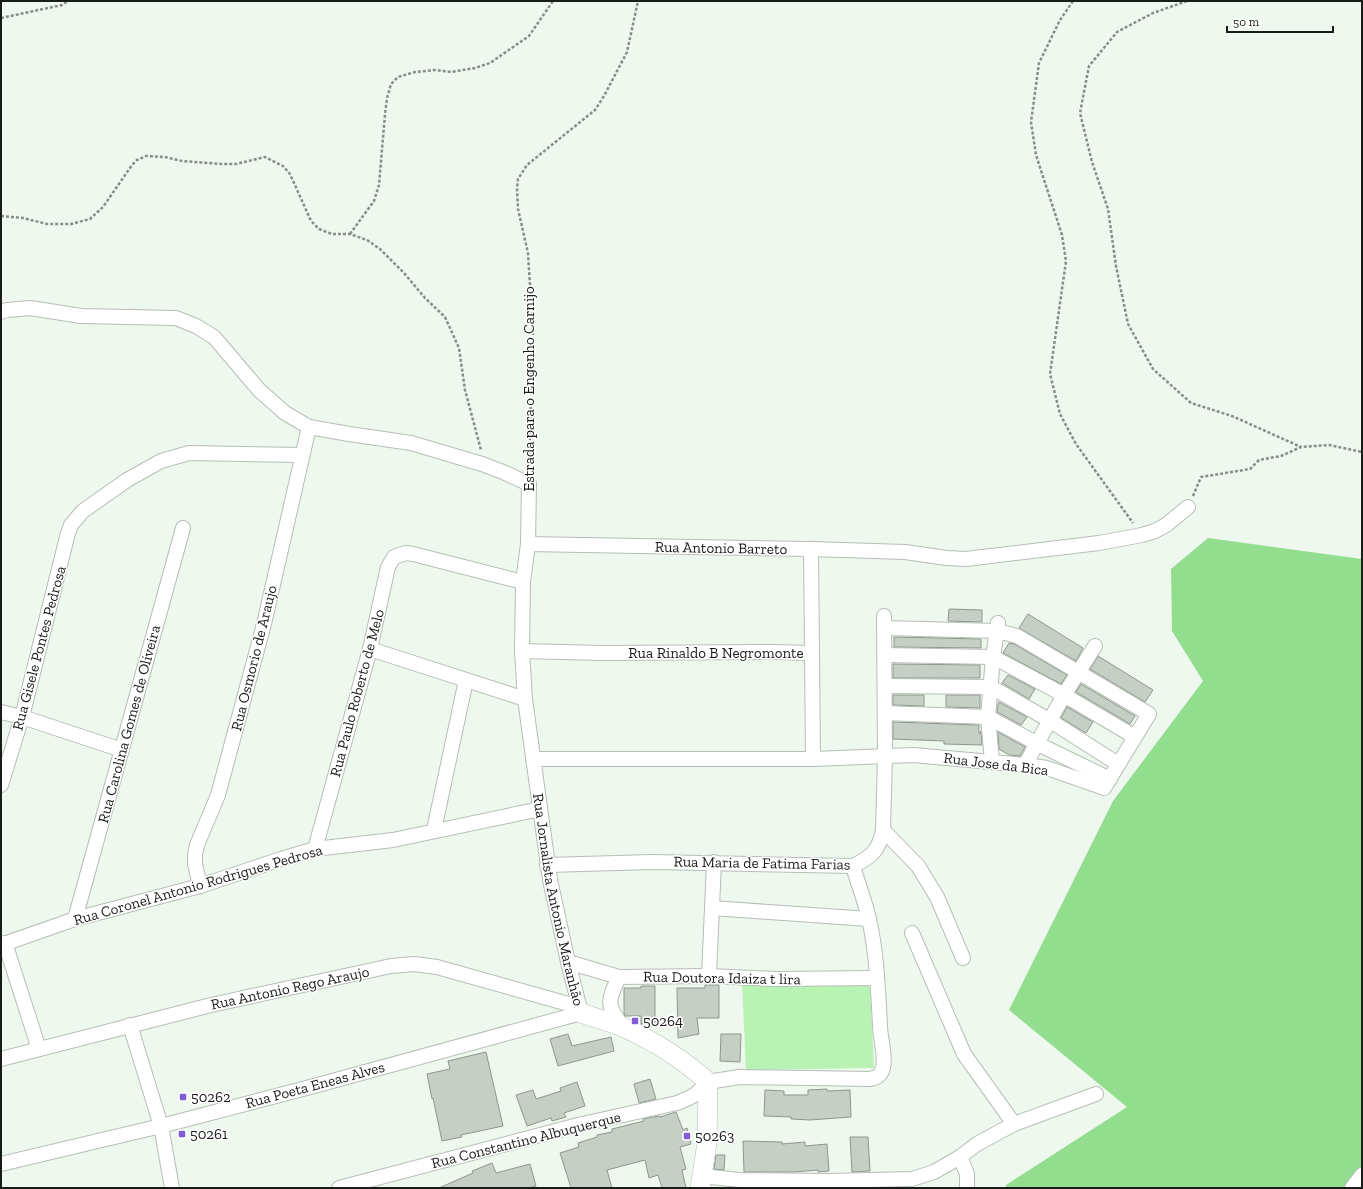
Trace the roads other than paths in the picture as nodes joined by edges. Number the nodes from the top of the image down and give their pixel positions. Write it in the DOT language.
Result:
graph roads {
  1 [pos="1,312"];
  2 [pos="309,426"];
  3 [pos="302,454"];
  4 [pos="1188,507"];
  5 [pos="183,528"];
  6 [pos="528,544"];
  7 [pos="811,549"];
  8 [pos="523,582"];
  9 [pos="998,627"];
  10 [pos="1095,646"];
  11 [pos="370,649"];
  12 [pos="522,651"];
  13 [pos="811,653"];
  14 [pos="884,655"];
  15 [pos="994,657"];
  16 [pos="1079,672"];
  17 [pos="466,680"];
  18 [pos="885,686"];
  19 [pos="991,688"];
  20 [pos="1064,695"];
  21 [pos="525,699"];
  22 [pos="1,712"];
  23 [pos="885,713"];
  24 [pos="22,717"];
  25 [pos="988,717"];
  26 [pos="1049,720"];
  27 [pos="1135,737"];
  28 [pos="1038,744"];
  29 [pos="122,750"];
  30 [pos="885,756"];
  31 [pos="533,759"];
  32 [pos="813,759"];
  33 [pos="992,762"];
  34 [pos="1118,764"];
  35 [pos="1025,765"];
  36 [pos="1107,784"];
  37 [pos="1,785"];
  38 [pos="540,809"];
  39 [pos="434,830"];
  40 [pos="883,830"];
  41 [pos="315,849"];
  42 [pos="714,862"];
  43 [pos="547,865"];
  44 [pos="853,866"];
  45 [pos="200,886"];
  46 [pos="712,908"];
  47 [pos="75,919"];
  48 [pos="869,919"];
  49 [pos="912,933"];
  50 [pos="3,944"];
  51 [pos="963,958"];
  52 [pos="568,962"];
  53 [pos="709,976"];
  54 [pos="619,977"];
  55 [pos="877,978"];
  56 [pos="580,1010"];
  57 [pos="130,1025"];
  58 [pos="624,1028"];
  59 [pos="39,1049"];
  60 [pos="1,1059"];
  61 [pos="708,1082"];
  62 [pos="1096,1094"];
  63 [pos="1014,1124"];
  64 [pos="161,1126"];
  65 [pos="960,1157"];
  66 [pos="1,1164"];
  67 [pos="1362,1175"];
  68 [pos="700,1182"];
  69 [pos="172,1188"];
  70 [pos="340,1188"];
  71 [pos="967,1188"];
  72 [pos="1352,1188"];
  1 -- 2 [label="street"];
  2 -- 3 [label="street, Rua Osmorio de Araujo"];
  2 -- 6 [label="street, Estrada para o Engenho Carnijo"];
  3 -- 24 [label="street, Rua Gisele Pontes Pedrosa"];
  3 -- 45 [label="street, Rua Osmorio de Araujo"];
  4 -- 7 [label="street, Rua Antonio Barreto"];
  5 -- 29 [label="street, Rua Carolina Gomes de Oliveira"];
  6 -- 7 [label="street, Rua Antonio Barreto"];
  6 -- 8 [label="street, Estrada para o Engenho Carnijo"];
  7 -- 13 [label="street"];
  8 -- 11 [label="street, Rua Paulo Roberto de Melo"];
  8 -- 12 [label="street, Rua Jornalista Antonio Maranhão"];
  9 -- 14 [label="street, Rua Maria de Fatima Farias"];
  9 -- 15 [label="street"];
  9 -- 16 [label="street"];
  10 -- 16 [label="street"];
  11 -- 17 [label="street"];
  11 -- 41 [label="street, Rua Paulo Roberto de Melo"];
  12 -- 13 [label="street, Rua Rinaldo B Negromonte"];
  12 -- 21 [label="street, Rua Jornalista Antonio Maranhão"];
  13 -- 32 [label="street, Rua Rinaldo B Negromonte"];
  14 -- 15 [label="street"];
  14 -- 18 [label="street, Rua Maria de Fatima Farias"];
  15 -- 19 [label="street"];
  15 -- 20 [label="street"];
  16 -- 20 [label="street"];
  16 -- 27 [label="street"];
  17 -- 21 [label="street"];
  17 -- 39 [label="street"];
  18 -- 19 [label="street"];
  18 -- 23 [label="street, Rua Maria de Fatima Farias"];
  19 -- 25 [label="street"];
  19 -- 26 [label="street"];
  20 -- 26 [label="street"];
  20 -- 27 [label="street"];
  21 -- 31 [label="street, Rua Jornalista Antonio Maranhão"];
  22 -- 24 [label="street"];
  23 -- 25 [label="street"];
  23 -- 30 [label="street, Rua Maria de Fatima Farias"];
  24 -- 29 [label="street"];
  24 -- 37 [label="street, Rua Gisele Pontes Pedrosa"];
  25 -- 28 [label="street"];
  25 -- 33 [label="street"];
  26 -- 28 [label="street"];
  26 -- 34 [label="street"];
  27 -- 34 [label="street"];
  28 -- 35 [label="street"];
  28 -- 36 [label="street"];
  29 -- 47 [label="street, Rua Carolina Gomes de Oliveira"];
  30 -- 32 [label="street, Rua Jose da Bica"];
  30 -- 33 [label="street, Rua Jose da Bica"];
  30 -- 40 [label="street, Rua Maria de Fatima Farias"];
  31 -- 32 [label="street"];
  31 -- 38 [label="street, Rua Jornalista Antonio Maranhão"];
  33 -- 35 [label="street, Rua Jose da Bica"];
  34 -- 36 [label="street"];
  35 -- 36 [label="street, Rua Jose da Bica"];
  38 -- 39 [label="street, Rua Coronel Antonio Rodrigues Pedrosa"];
  38 -- 43 [label="street, Rua Jornalista Antonio Maranhão"];
  39 -- 41 [label="street, Rua Coronel Antonio Rodrigues Pedrosa"];
  40 -- 44 [label="street, Rua Maria de Fatima Farias"];
  40 -- 51 [label="street"];
  41 -- 45 [label="street, Rua Coronel Antonio Rodrigues Pedrosa"];
  42 -- 43 [label="street, Rua Maria de Fatima Farias"];
  42 -- 44 [label="street, Rua Maria de Fatima Farias"];
  42 -- 46 [label="street"];
  43 -- 52 [label="street, Rua Jornalista Antonio Maranhão"];
  44 -- 48 [label="street"];
  45 -- 47 [label="street, Rua Coronel Antonio Rodrigues Pedrosa"];
  46 -- 48 [label="street"];
  46 -- 53 [label="street"];
  47 -- 50 [label="street, Rua Coronel Antonio Rodrigues Pedrosa"];
  48 -- 55 [label="street"];
  49 -- 63 [label="street"];
  50 -- 59 [label="street"];
  52 -- 54 [label="street, Rua Doutora Idaiza t lira"];
  52 -- 56 [label="street, Rua Jornalista Antonio Maranhão"];
  53 -- 54 [label="street, Rua Doutora Idaiza t lira"];
  53 -- 55 [label="street, Rua Doutora Idaiza t lira"];
  54 -- 58 [label="street"];
  55 -- 61 [label="street"];
  56 -- 57 [label="street, Rua Antonio Rego Araujo"];
  56 -- 58 [label="street, Rua Jornalista Antonio Maranhão"];
  56 -- 64 [label="street, Rua Poeta Eneas Alves"];
  57 -- 59 [label="street, Rua Antonio Rego Araujo"];
  57 -- 64 [label="street"];
  58 -- 61 [label="street, Rua Jornalista Antonio Maranhão"];
  59 -- 60 [label="street, Rua Antonio Rego Araujo"];
  61 -- 68 [label="street"];
  61 -- 70 [label="street, Rua Constantino Albuquerque"];
  62 -- 63 [label="street"];
  63 -- 65 [label="street"];
  64 -- 66 [label="street, Rua Poeta Eneas Alves"];
  64 -- 69 [label="street"];
  65 -- 68 [label="street"];
  65 -- 71 [label="street"];
  67 -- 72 [label="street"];
}
